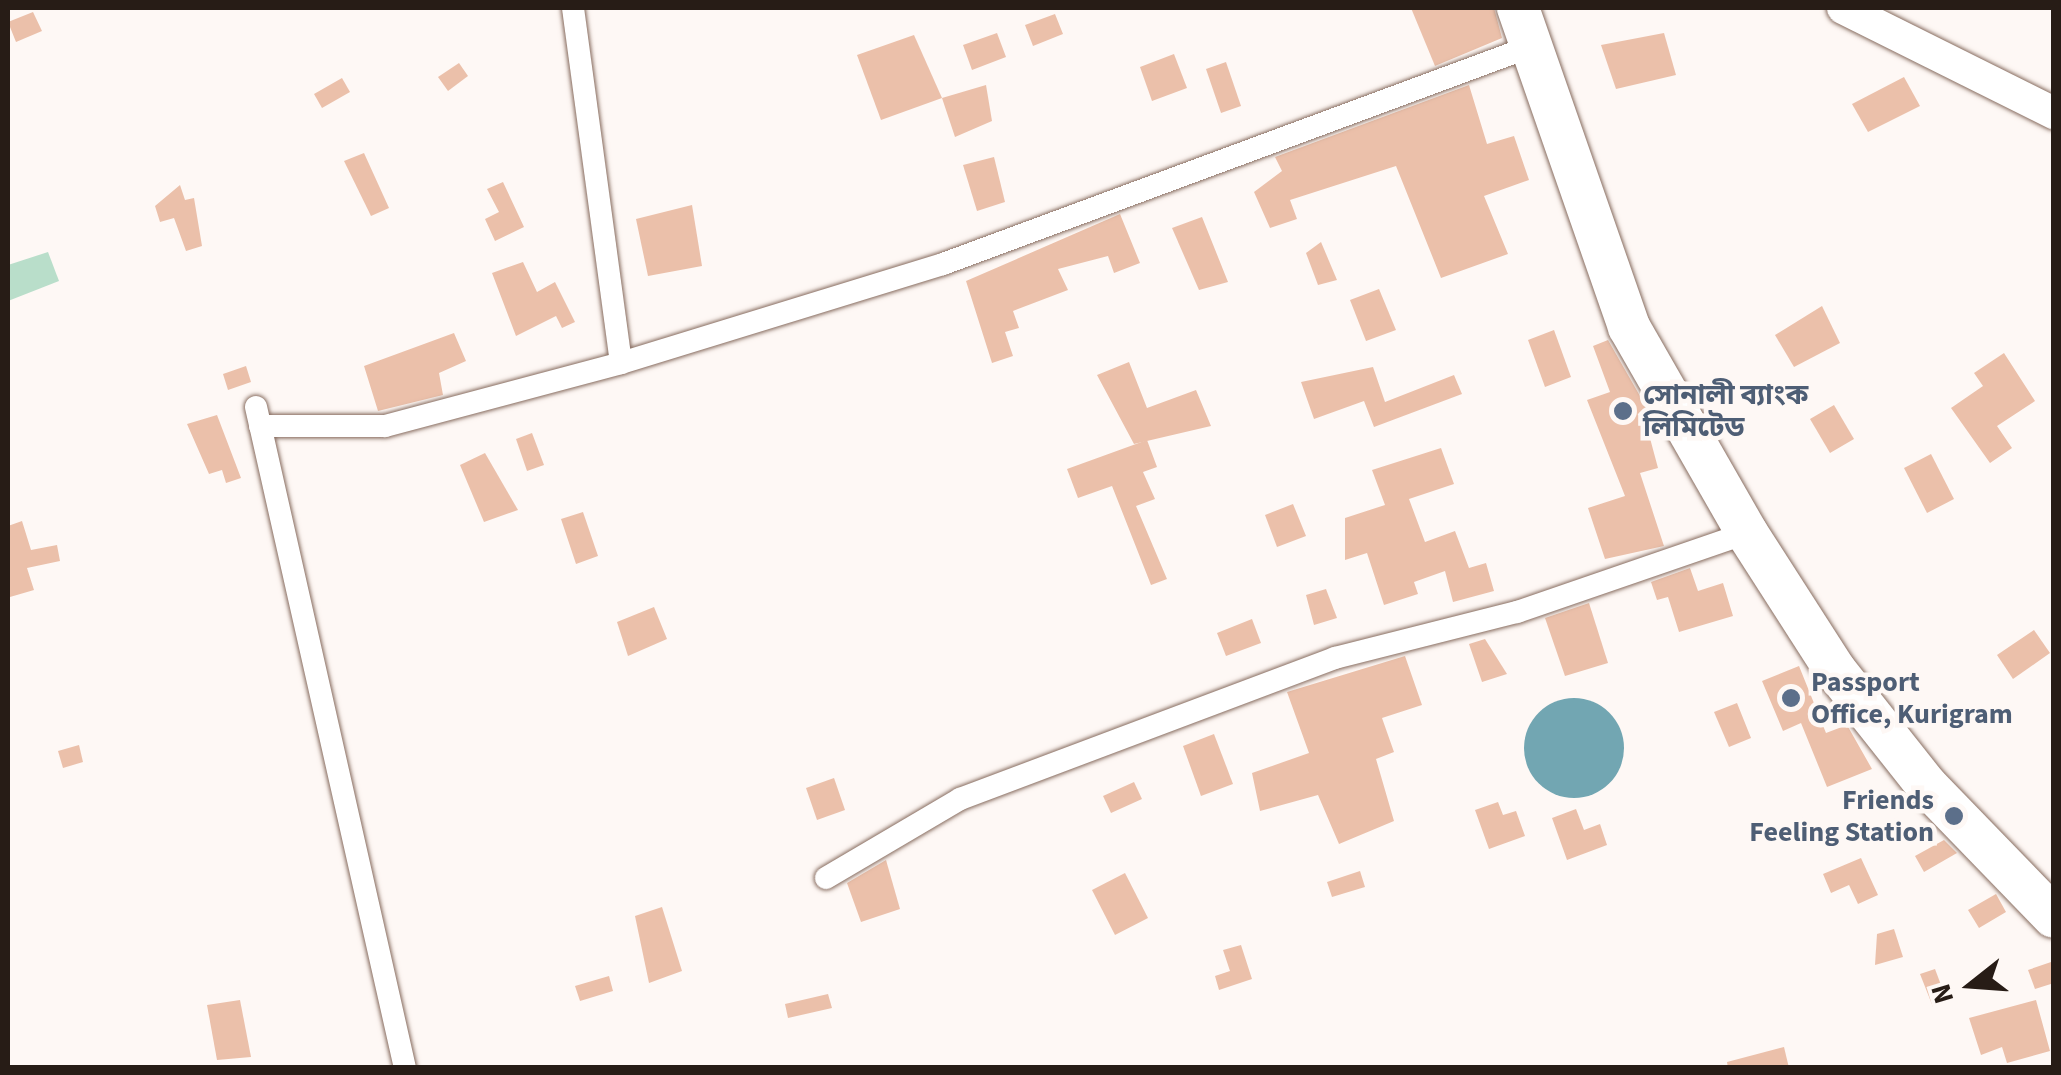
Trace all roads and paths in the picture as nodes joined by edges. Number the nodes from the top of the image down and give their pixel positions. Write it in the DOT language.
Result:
graph roads {
  1 [pos="573,8"];
  2 [pos="1843,8"];
  3 [pos="1525,26"];
  4 [pos="2054,113"];
  5 [pos="621,363"];
  6 [pos="1746,533"];
  7 [pos="826,878"];
  8 [pos="2054,918"];
  9 [pos="405,1068"];
  1 -- 5 [label="street"];
  2 -- 4 [label="street"];
  3 -- 5 [label="street"];
  3 -- 6 [label="highway"];
  5 -- 9 [label="street"];
  6 -- 7 [label="street"];
  6 -- 8 [label="highway"];
}
